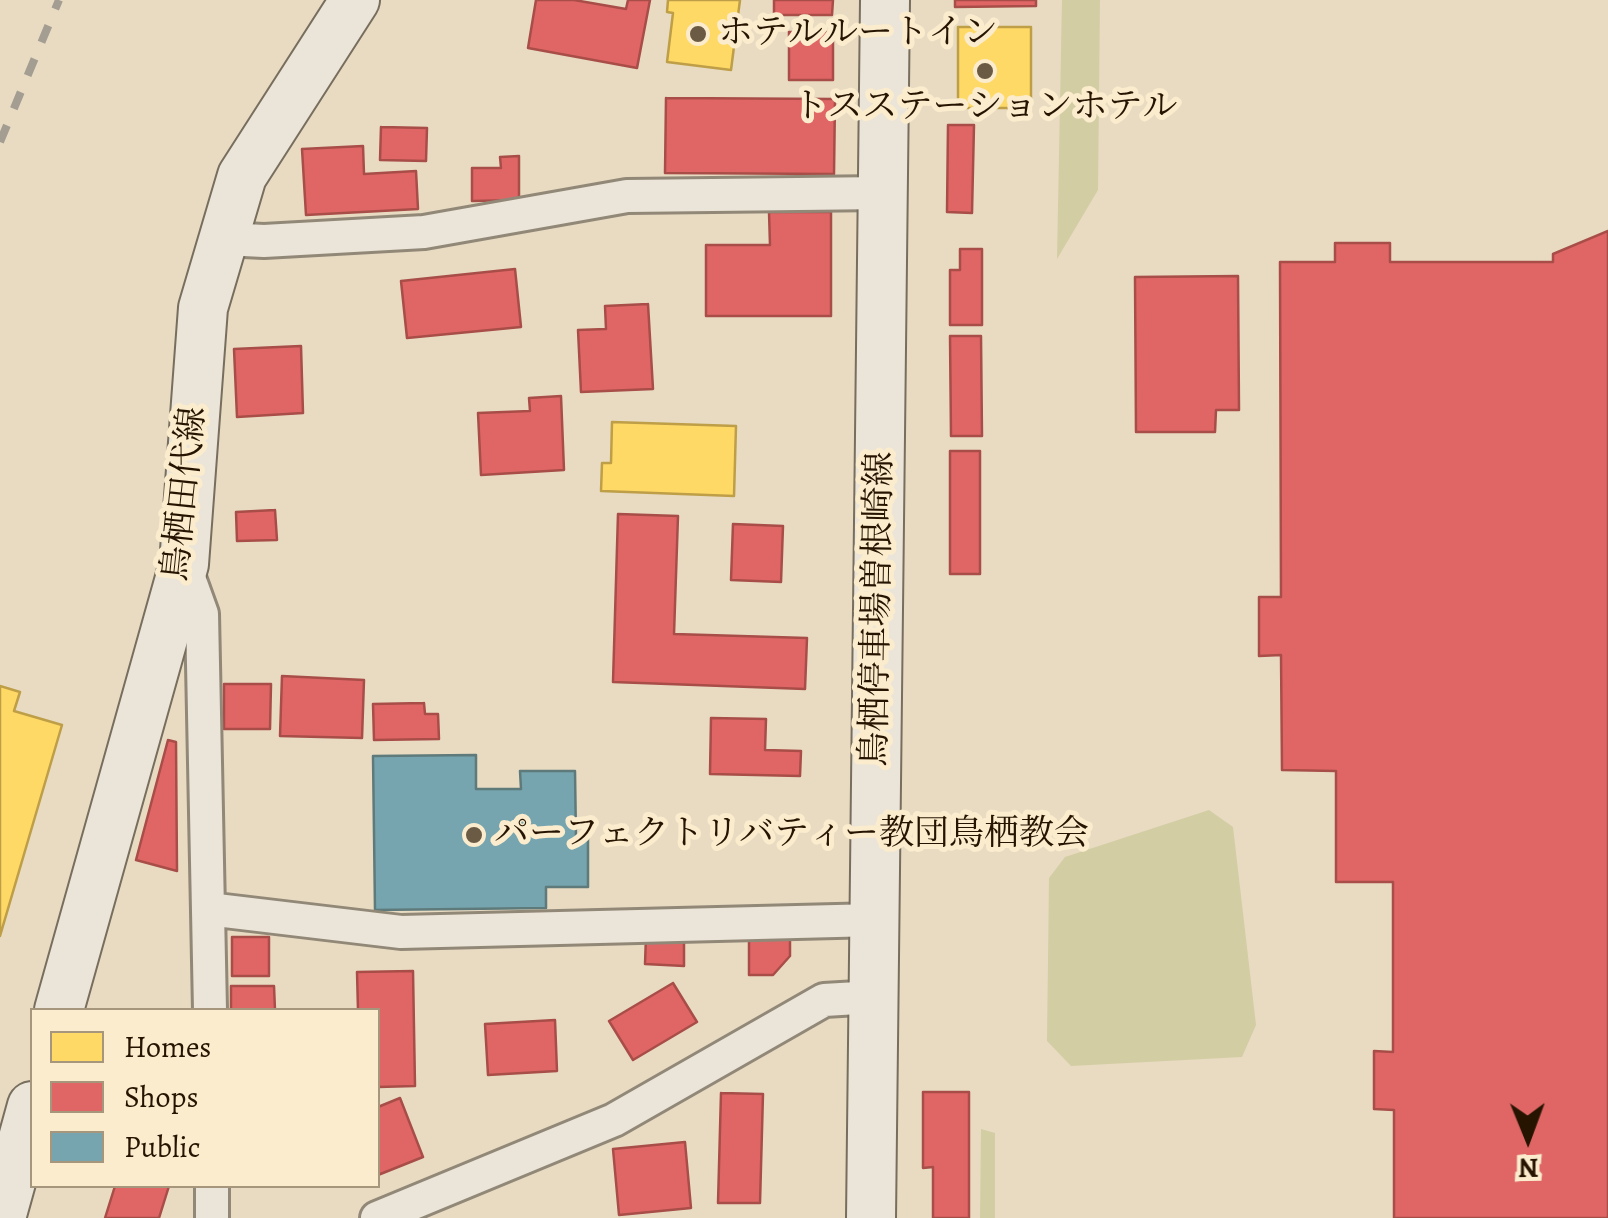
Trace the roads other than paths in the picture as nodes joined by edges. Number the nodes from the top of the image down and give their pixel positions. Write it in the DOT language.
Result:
graph roads {
  1 [pos="355,0"];
  2 [pos="886,0"];
  3 [pos="884,192"];
  4 [pos="224,239"];
  5 [pos="184,564"];
  6 [pos="208,908"];
  7 [pos="876,920"];
  8 [pos="875,997"];
  9 [pos="60,1008"];
  10 [pos="210,1008"];
  11 [pos="30,1113"];
  12 [pos="212,1188"];
  13 [pos="1,1218"];
  14 [pos="212,1218"];
  15 [pos="377,1218"];
  16 [pos="863,1218"];
  17 [pos="872,1218"];
  1 -- 4 [label="main road, 鳥栖田代線"];
  2 -- 3 [label="main road, 鳥栖停車場曽根崎線"];
  3 -- 4 [label="street"];
  3 -- 7 [label="main road, 鳥栖停車場曽根崎線"];
  4 -- 5 [label="main road, 鳥栖田代線"];
  5 -- 6 [label="street"];
  5 -- 9 [label="main road, 鳥栖田代線"];
  6 -- 7 [label="street"];
  6 -- 10 [label="street"];
  7 -- 8 [label="main road, 鳥栖停車場曽根崎線"];
  8 -- 15 [label="street"];
  8 -- 17 [label="main road, 鳥栖停車場曽根崎線"];
  11 -- 13 [label="main road"];
  12 -- 14 [label="street"];
  16 -- 17 [label="street"];
}
